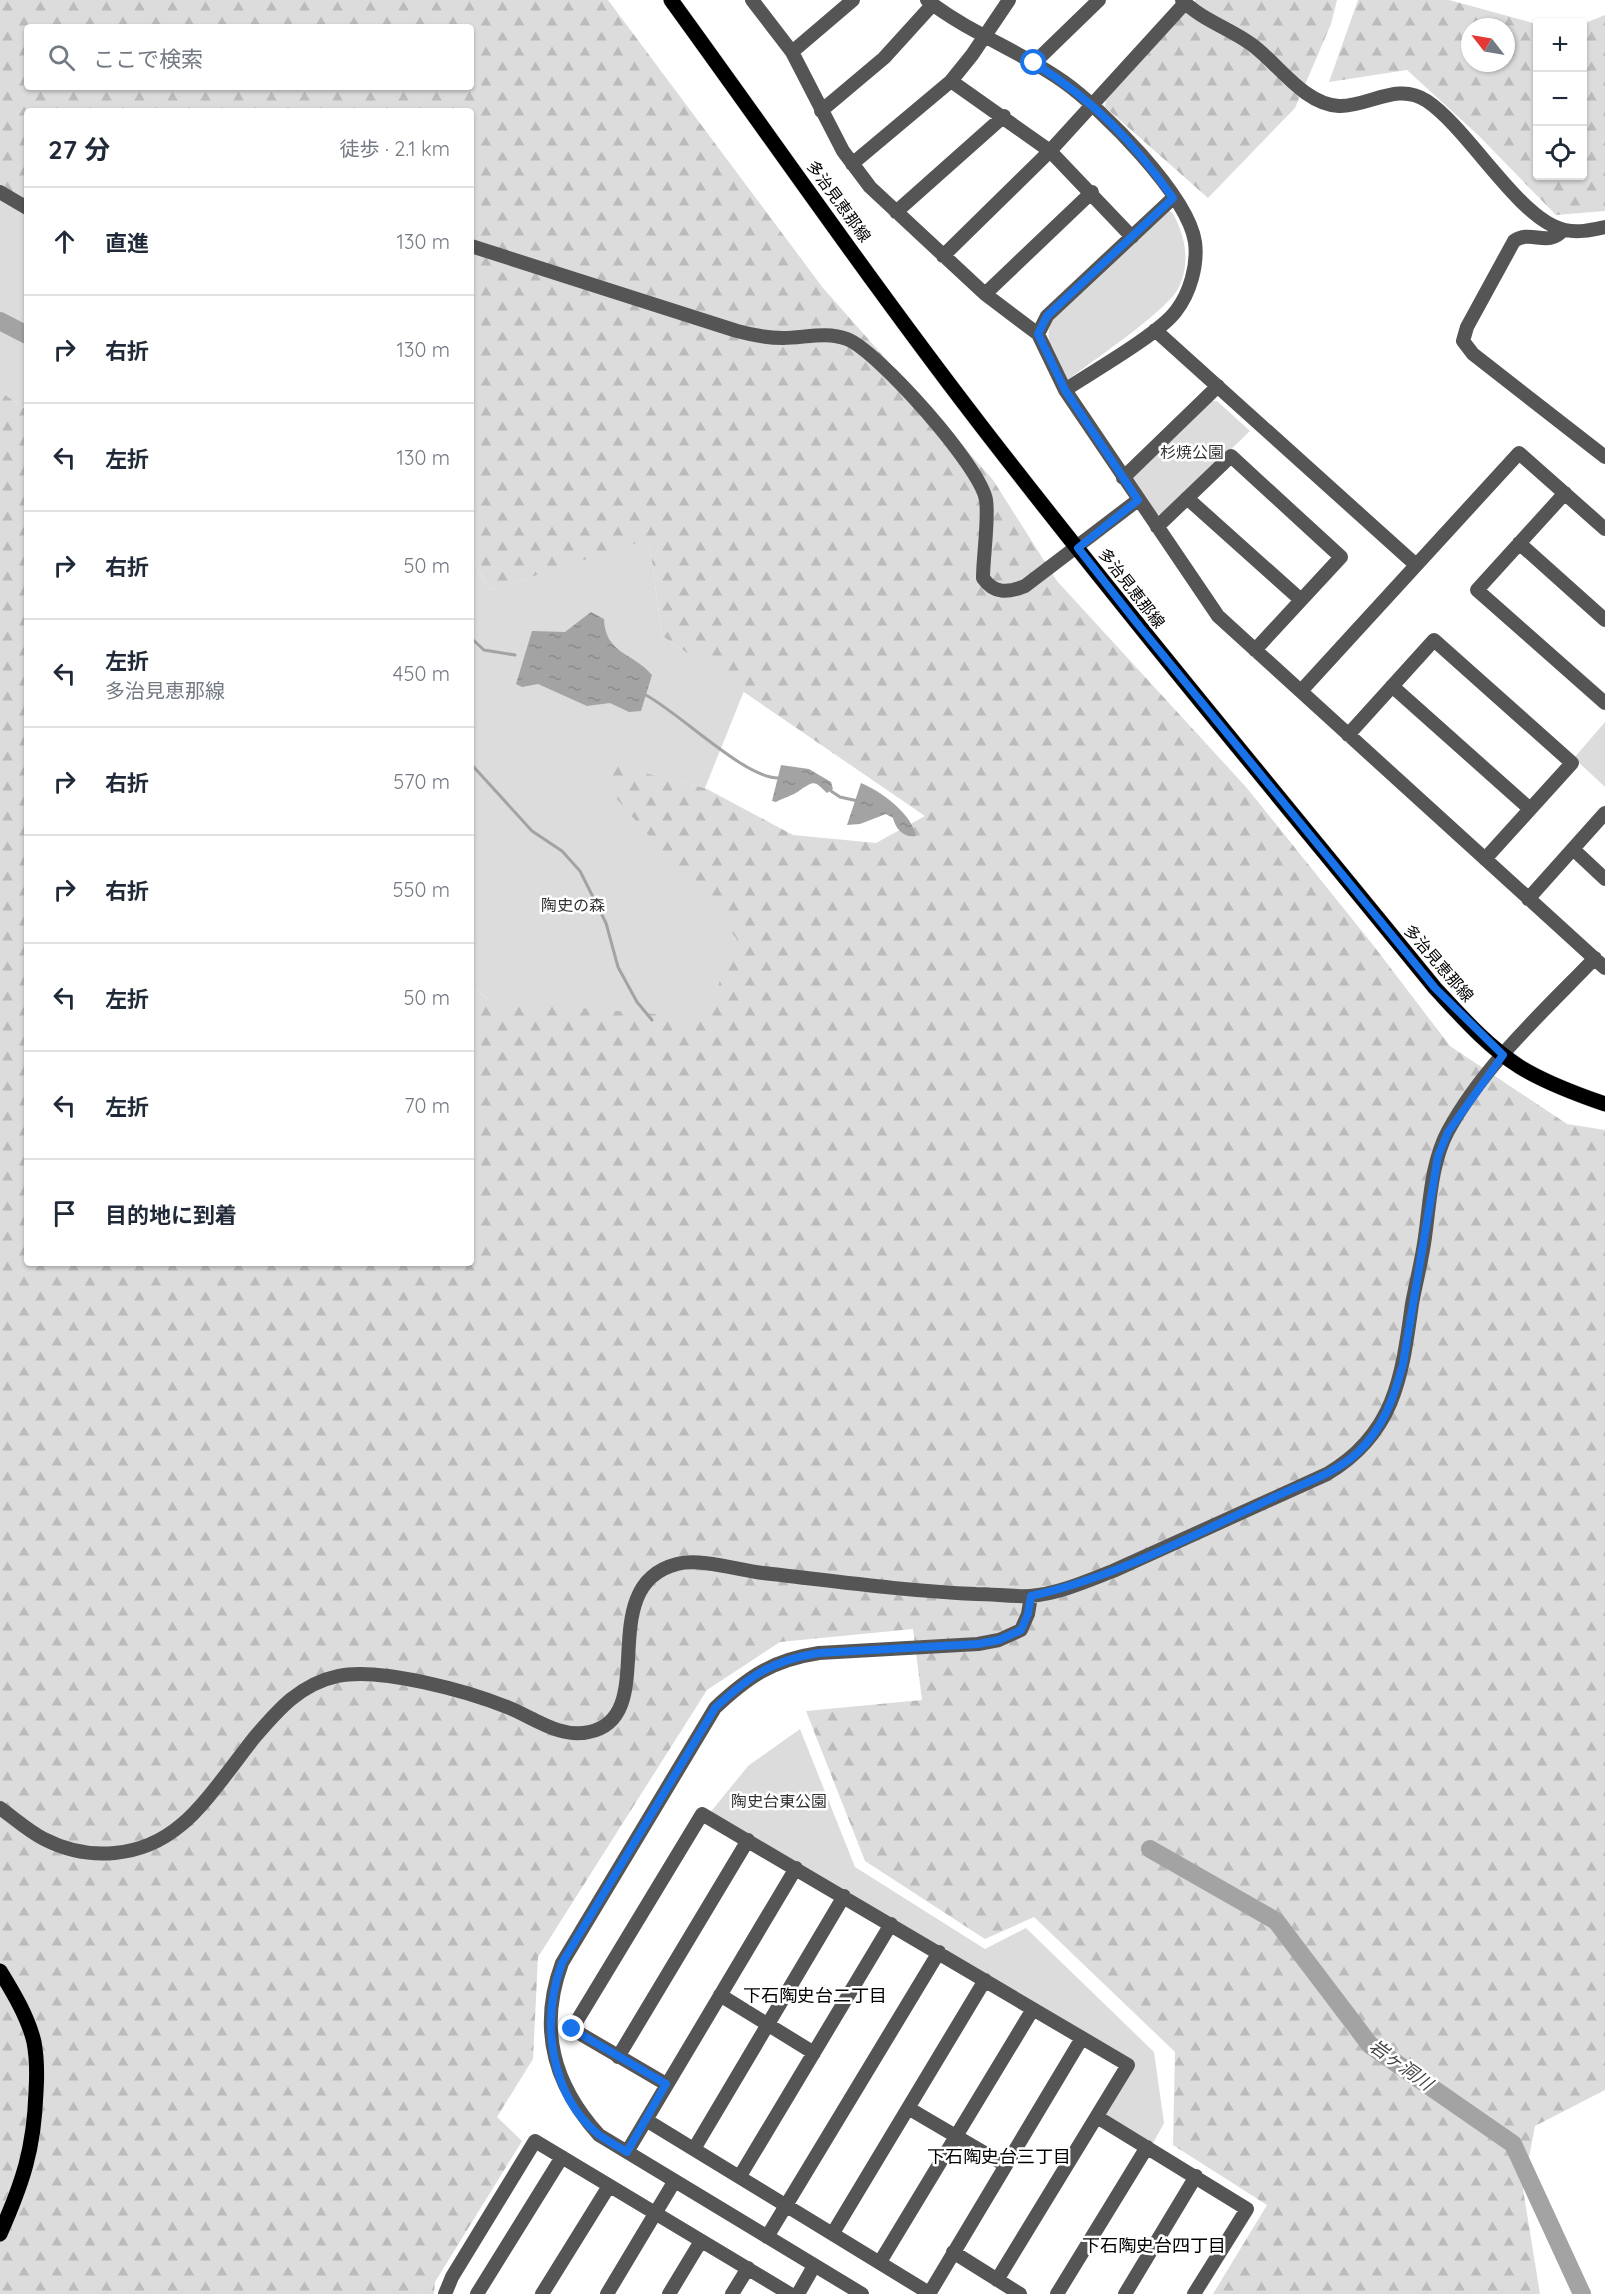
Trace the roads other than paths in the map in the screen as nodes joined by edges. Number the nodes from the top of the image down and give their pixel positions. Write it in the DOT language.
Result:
graph roads {
  1 [pos="671,0"];
  2 [pos="752,0"];
  3 [pos="1009,0"];
  4 [pos="1099,0"];
  5 [pos="930,2"];
  6 [pos="1184,2"];
  7 [pos="843,3"];
  8 [pos="986,36"];
  9 [pos="792,52"];
  10 [pos="1034,63"];
  11 [pos="951,81"];
  12 [pos="1092,103"];
  13 [pos="821,111"];
  14 [pos="1004,116"];
  15 [pos="1050,151"];
  16 [pos="852,164"];
  17 [pos="0,192"];
  18 [pos="1092,192"];
  19 [pos="1173,198"];
  20 [pos="24,206"];
  21 [pos="896,212"];
  22 [pos="1605,227"];
  23 [pos="1563,230"];
  24 [pos="1132,237"];
  25 [pos="474,247"];
  26 [pos="943,256"];
  27 [pos="985,294"];
  28 [pos="1155,330"];
  29 [pos="1038,334"];
  30 [pos="1218,386"];
  31 [pos="1065,390"];
  32 [pos="1605,457"];
  33 [pos="1123,478"];
  34 [pos="1564,493"];
  35 [pos="1187,498"];
  36 [pos="1138,500"];
  37 [pos="1157,527"];
  38 [pos="1605,529"];
  39 [pos="1519,543"];
  40 [pos="1078,548"];
  41 [pos="1416,565"];
  42 [pos="1301,600"];
  43 [pos="1605,620"];
  44 [pos="1255,650"];
  45 [pos="1392,686"];
  46 [pos="1301,691"];
  47 [pos="1605,703"];
  48 [pos="1348,735"];
  49 [pos="1530,809"];
  50 [pos="1605,813"];
  51 [pos="1573,849"];
  52 [pos="1485,859"];
  53 [pos="1605,879"];
  54 [pos="1528,899"];
  55 [pos="1600,963"];
  56 [pos="1503,1055"];
  57 [pos="1605,1104"];
  58 [pos="1031,1596"];
  59 [pos="0,1808"];
  60 [pos="748,1840"];
  61 [pos="796,1868"];
  62 [pos="844,1896"];
  63 [pos="891,1923"];
  64 [pos="939,1952"];
  65 [pos="0,1971"];
  66 [pos="985,1980"];
  67 [pos="720,1995"];
  68 [pos="1033,2009"];
  69 [pos="767,2024"];
  70 [pos="1082,2038"];
  71 [pos="814,2053"];
  72 [pos="618,2057"];
  73 [pos="666,2084"];
  74 [pos="908,2108"];
  75 [pos="1097,2117"];
  76 [pos="646,2120"];
  77 [pos="956,2136"];
  78 [pos="1147,2146"];
  79 [pos="694,2149"];
  80 [pos="627,2152"];
  81 [pos="562,2157"];
  82 [pos="1005,2165"];
  83 [pos="740,2176"];
  84 [pos="1196,2176"];
  85 [pos="674,2182"];
  86 [pos="609,2186"];
  87 [pos="787,2205"];
  88 [pos="655,2213"];
  89 [pos="832,2233"];
  90 [pos="0,2234"];
  91 [pos="767,2237"];
  92 [pos="701,2241"];
  93 [pos="953,2252"];
  94 [pos="880,2262"];
  95 [pos="814,2266"];
  96 [pos="748,2268"];
  97 [pos="997,2280"];
  98 [pos="929,2293"];
  99 [pos="445,2294"];
  100 [pos="477,2294"];
  101 [pos="542,2294"];
  102 [pos="607,2294"];
  103 [pos="669,2294"];
  104 [pos="732,2294"];
  105 [pos="790,2294"];
  106 [pos="798,2294"];
  107 [pos="862,2294"];
  108 [pos="1020,2294"];
  109 [pos="1057,2294"];
  110 [pos="1125,2294"];
  111 [pos="1194,2294"];
  1 -- 40 [label="main road, 多治見恵那線"];
  2 -- 9 [label="street"];
  3 -- 8 [label="street"];
  4 -- 10 [label="street"];
  5 -- 8 [label="street"];
  5 -- 13 [label="street"];
  6 -- 12 [label="street"];
  6 -- 23 [label="street"];
  7 -- 9 [label="street"];
  8 -- 10 [label="street"];
  8 -- 11 [label="street"];
  9 -- 13 [label="street"];
  10 -- 12 [label="street"];
  11 -- 14 [label="street"];
  11 -- 16 [label="street"];
  12 -- 15 [label="street"];
  12 -- 19 [label="street"];
  13 -- 16 [label="street"];
  14 -- 15 [label="street"];
  14 -- 21 [label="street"];
  15 -- 18 [label="street"];
  15 -- 26 [label="street"];
  16 -- 21 [label="street"];
  17 -- 20 [label="street"];
  18 -- 24 [label="street"];
  18 -- 27 [label="street"];
  19 -- 24 [label="street"];
  19 -- 28 [label="street"];
  21 -- 26 [label="street"];
  22 -- 23 [label="street"];
  23 -- 32 [label="street"];
  24 -- 29 [label="street"];
  25 -- 40 [label="street"];
  26 -- 27 [label="street"];
  27 -- 29 [label="street"];
  28 -- 30 [label="street"];
  28 -- 31 [label="street"];
  29 -- 31 [label="street"];
  30 -- 33 [label="street"];
  30 -- 41 [label="street"];
  31 -- 33 [label="street"];
  33 -- 36 [label="street"];
  34 -- 38 [label="street"];
  34 -- 39 [label="street"];
  34 -- 41 [label="street"];
  35 -- 37 [label="street"];
  35 -- 42 [label="street"];
  35 -- 42 [label="street"];
  36 -- 37 [label="street"];
  36 -- 40 [label="street"];
  37 -- 44 [label="street"];
  39 -- 43 [label="street"];
  39 -- 47 [label="street"];
  40 -- 56 [label="main road, 多治見恵那線"];
  41 -- 46 [label="street"];
  42 -- 44 [label="street"];
  44 -- 46 [label="street"];
  45 -- 48 [label="street"];
  45 -- 49 [label="street"];
  45 -- 49 [label="street"];
  46 -- 48 [label="street"];
  48 -- 52 [label="street"];
  49 -- 52 [label="street"];
  50 -- 51 [label="street"];
  51 -- 53 [label="street"];
  51 -- 54 [label="street"];
  52 -- 54 [label="street"];
  54 -- 55 [label="street"];
  55 -- 56 [label="street"];
  56 -- 57 [label="main road, 多治見恵那線"];
  56 -- 58 [label="street"];
  58 -- 59 [label="street"];
  58 -- 80 [label="street"];
  60 -- 61 [label="street"];
  60 -- 72 [label="street"];
  60 -- 72 [label="street"];
  61 -- 62 [label="street"];
  61 -- 67 [label="street"];
  62 -- 63 [label="street"];
  62 -- 69 [label="street"];
  63 -- 64 [label="street"];
  63 -- 71 [label="street"];
  64 -- 66 [label="street"];
  64 -- 87 [label="street"];
  65 -- 90 [label="main road"];
  66 -- 68 [label="street"];
  66 -- 74 [label="street"];
  67 -- 69 [label="street"];
  67 -- 73 [label="street"];
  68 -- 70 [label="street"];
  68 -- 77 [label="street"];
  69 -- 71 [label="street"];
  69 -- 79 [label="street"];
  70 -- 75 [label="street"];
  70 -- 82 [label="street"];
  71 -- 83 [label="street"];
  72 -- 73 [label="street"];
  73 -- 76 [label="street"];
  74 -- 77 [label="street"];
  74 -- 89 [label="street"];
  75 -- 78 [label="street"];
  75 -- 97 [label="street"];
  76 -- 79 [label="street"];
  76 -- 80 [label="street"];
  77 -- 82 [label="street"];
  77 -- 94 [label="street"];
  78 -- 84 [label="street"];
  78 -- 109 [label="street"];
  79 -- 83 [label="street"];
  80 -- 85 [label="street"];
  81 -- 86 [label="street"];
  81 -- 99 [label="street"];
  81 -- 100 [label="street"];
  82 -- 93 [label="street"];
  83 -- 87 [label="street"];
  84 -- 110 [label="street"];
  84 -- 111 [label="street"];
  85 -- 88 [label="street"];
  85 -- 91 [label="street"];
  86 -- 88 [label="street"];
  86 -- 101 [label="street"];
  87 -- 89 [label="street"];
  87 -- 91 [label="street"];
  88 -- 92 [label="street"];
  88 -- 102 [label="street"];
  89 -- 94 [label="street"];
  91 -- 95 [label="street"];
  92 -- 96 [label="street"];
  92 -- 103 [label="street"];
  93 -- 97 [label="street"];
  93 -- 98 [label="street"];
  94 -- 98 [label="street"];
  95 -- 106 [label="street"];
  95 -- 107 [label="street"];
  96 -- 104 [label="street"];
  96 -- 105 [label="street"];
  97 -- 108 [label="street"];
}
